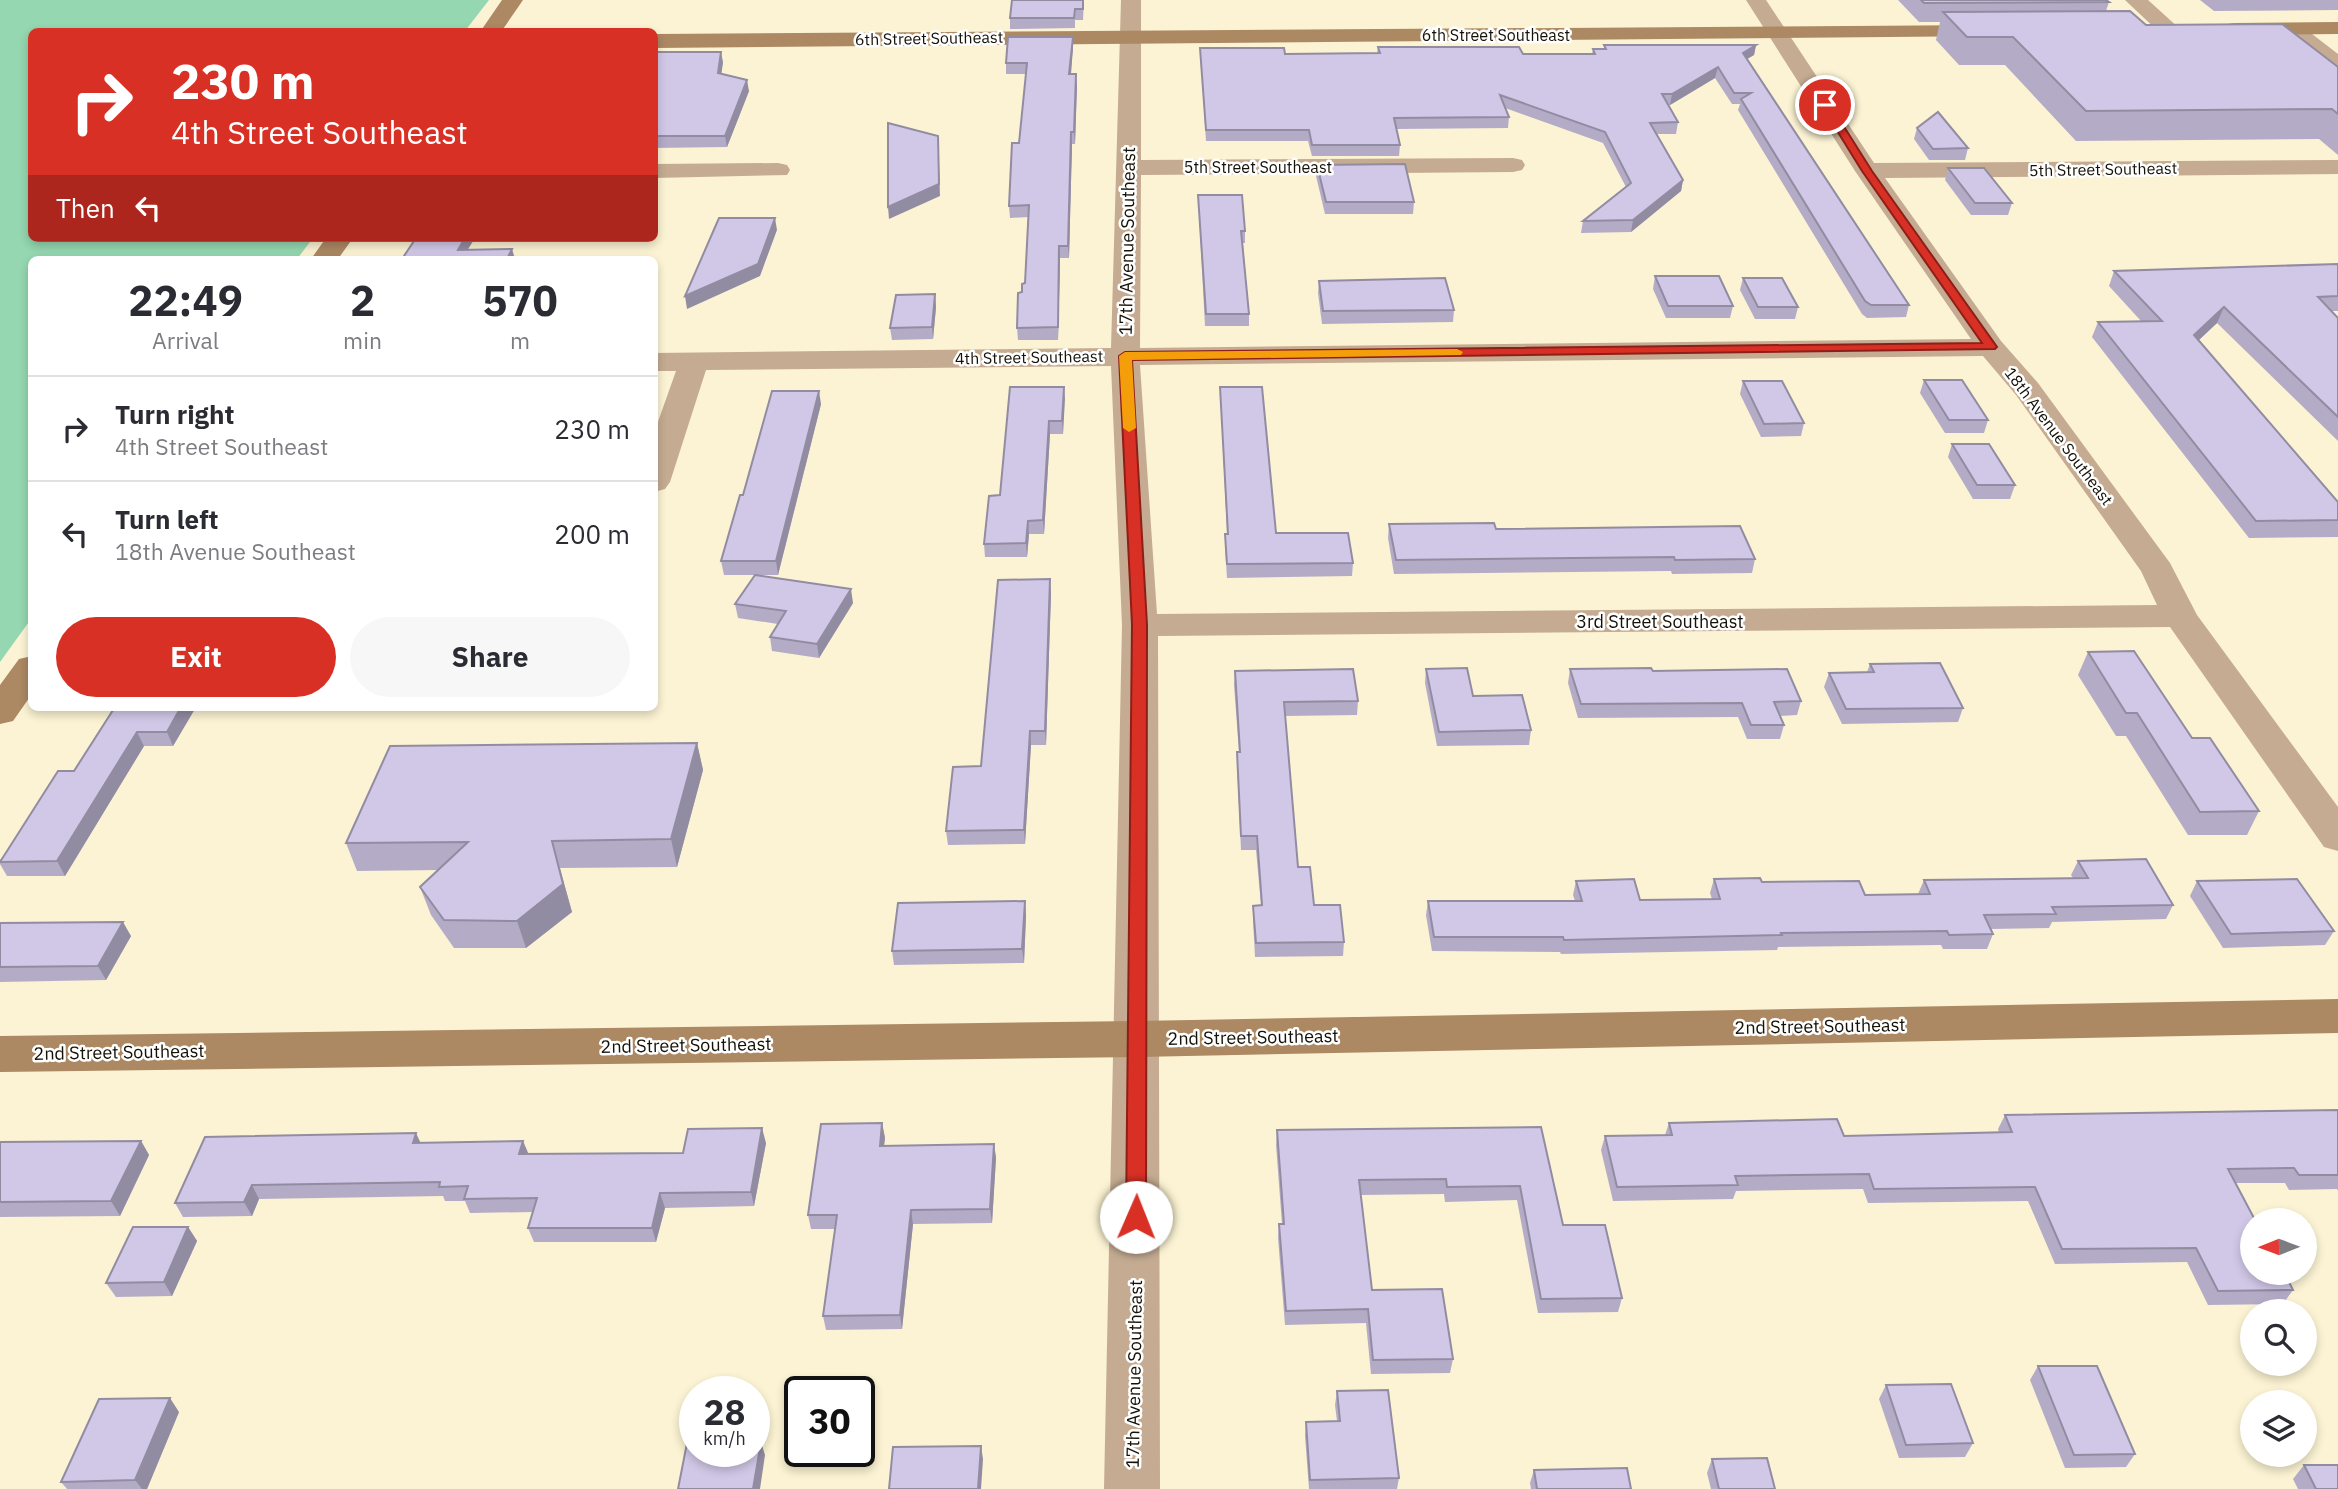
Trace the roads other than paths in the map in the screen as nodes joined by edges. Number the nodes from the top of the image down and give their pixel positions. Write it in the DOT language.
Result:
graph roads {
  1 [pos="513,0"];
  2 [pos="1756,0"];
  3 [pos="2136,0"];
  4 [pos="1130,18"];
  5 [pos="493,28"];
  6 [pos="2338,28"];
  7 [pos="2134,29"];
  8 [pos="2169,29"];
  9 [pos="2291,29"];
  10 [pos="2014,31"];
  11 [pos="1780,33"];
  12 [pos="658,41"];
  13 [pos="2338,65"];
  14 [pos="1513,165"];
  15 [pos="1128,167"];
  16 [pos="2338,167"];
  17 [pos="778,170"];
  18 [pos="658,171"];
  19 [pos="1867,171"];
  20 [pos="337,242"];
  21 [pos="326,256"];
  22 [pos="1991,347"];
  23 [pos="1125,356"];
  24 [pos="694,361"];
  25 [pos="658,362"];
  26 [pos="658,469"];
  27 [pos="2180,616"];
  28 [pos="1140,625"];
  29 [pos="28,673"];
  30 [pos="0,712"];
  31 [pos="2338,837"];
  32 [pos="2338,1016"];
  33 [pos="1138,1039"];
  34 [pos="0,1054"];
  35 [pos="1132,1489"];
  1 -- 5 [label="street"];
  2 -- 11 [label="street, 18th Avenue Southeast"];
  3 -- 8 [label="street"];
  4 -- 11 [label="street, 6th Street Southeast"];
  4 -- 12 [label="street, 6th Street Southeast"];
  4 -- 15 [label="street, 17th Avenue Southeast"];
  6 -- 9 [label="street"];
  7 -- 8 [label="street"];
  8 -- 9 [label="street"];
  9 -- 13 [label="street"];
  10 -- 11 [label="street, 6th Street Southeast"];
  11 -- 19 [label="street, 18th Avenue Southeast"];
  14 -- 15 [label="street, 5th Street Southeast"];
  15 -- 23 [label="street, 17th Avenue Southeast"];
  16 -- 19 [label="street, 5th Street Southeast"];
  17 -- 18 [label="street"];
  19 -- 22 [label="street, 18th Avenue Southeast"];
  20 -- 21 [label="street"];
  22 -- 23 [label="street, 4th Street Southeast"];
  22 -- 27 [label="street, 18th Avenue Southeast"];
  23 -- 24 [label="street, 4th Street Southeast"];
  23 -- 28 [label="street, 17th Avenue Southeast"];
  24 -- 25 [label="street, 4th Street Southeast"];
  24 -- 26 [label="street"];
  27 -- 28 [label="street, 3rd Street Southeast"];
  27 -- 31 [label="street, 18th Avenue Southeast"];
  28 -- 33 [label="street, 17th Avenue Southeast"];
  29 -- 30 [label="street"];
  32 -- 33 [label="street, 2nd Street Southeast"];
  33 -- 34 [label="street, 2nd Street Southeast"];
  33 -- 35 [label="street, 17th Avenue Southeast"];
}
